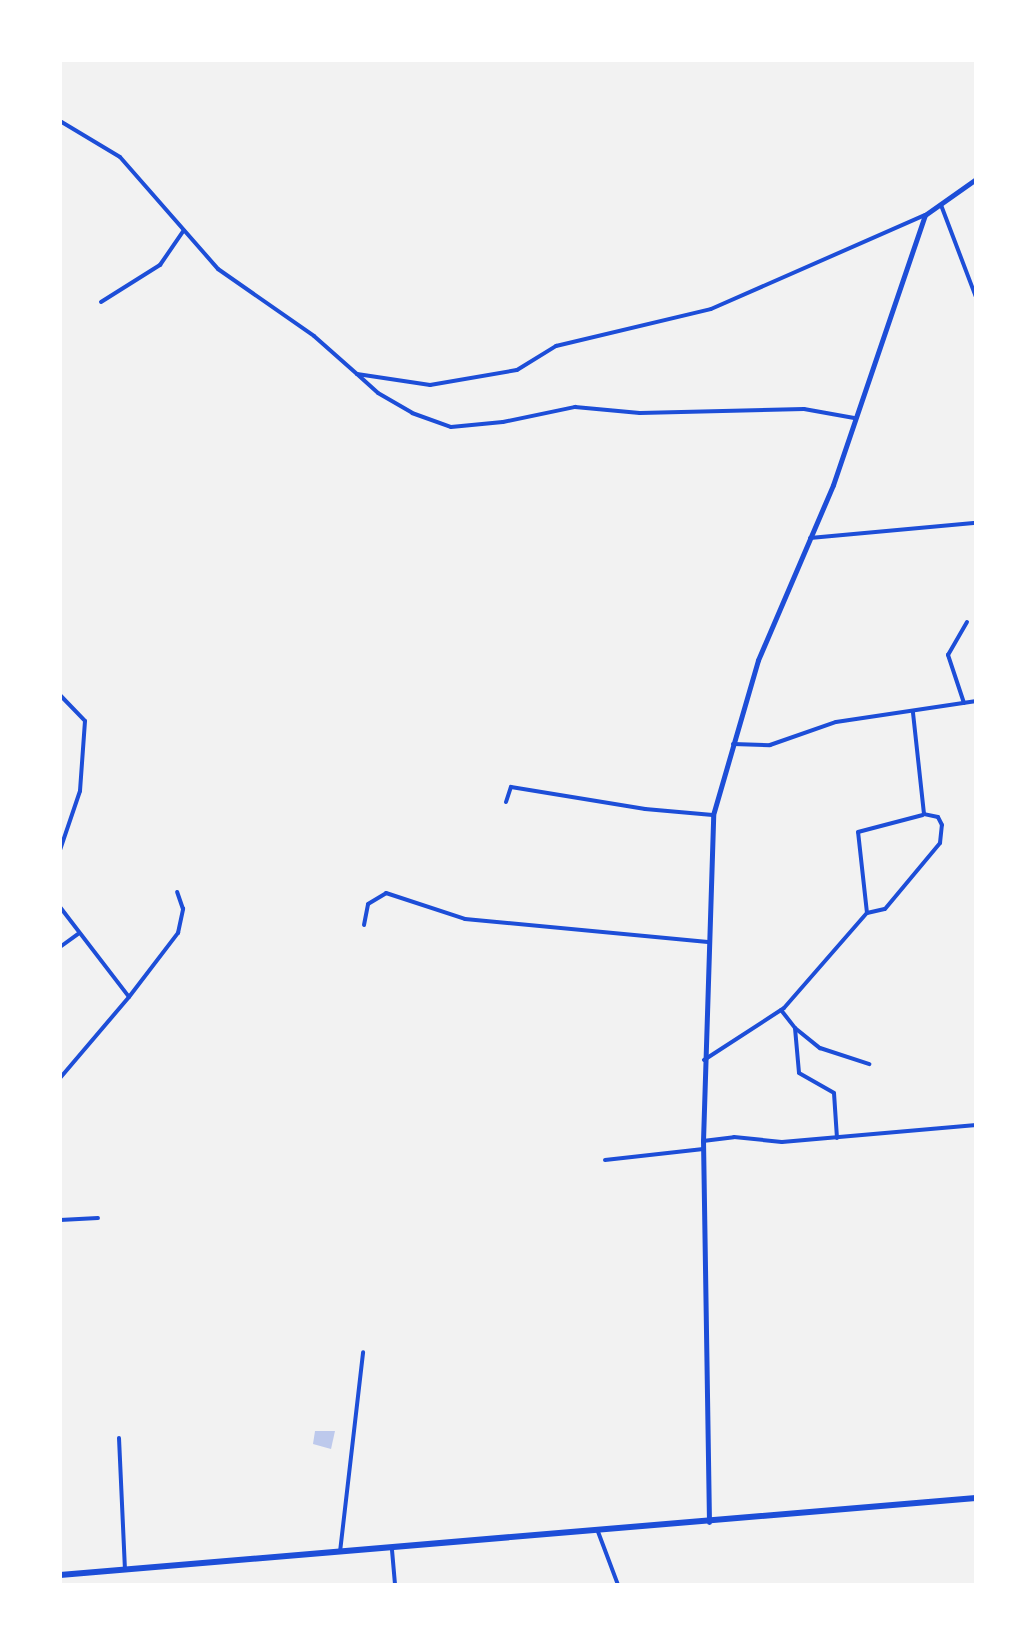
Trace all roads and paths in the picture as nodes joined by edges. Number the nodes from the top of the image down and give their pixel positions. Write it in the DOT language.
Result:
graph roads {
  1 [pos="60,121"];
  2 [pos="976,180"];
  3 [pos="941,205"];
  4 [pos="925,215"];
  5 [pos="184,230"];
  6 [pos="976,297"];
  7 [pos="101,302"];
  8 [pos="357,374"];
  9 [pos="856,419"];
  10 [pos="976,522"];
  11 [pos="810,538"];
  12 [pos="966,622"];
  13 [pos="60,696"];
  14 [pos="976,701"];
  15 [pos="964,703"];
  16 [pos="912,712"];
  17 [pos="733,744"];
  18 [pos="506,802"];
  19 [pos="924,814"];
  20 [pos="713,815"];
  21 [pos="60,850"];
  22 [pos="177,892"];
  23 [pos="60,907"];
  24 [pos="867,913"];
  25 [pos="364,926"];
  26 [pos="78,934"];
  27 [pos="708,942"];
  28 [pos="60,947"];
  29 [pos="130,997"];
  30 [pos="780,1010"];
  31 [pos="795,1028"];
  32 [pos="704,1060"];
  33 [pos="869,1064"];
  34 [pos="60,1078"];
  35 [pos="976,1125"];
  36 [pos="837,1138"];
  37 [pos="703,1142"];
  38 [pos="704,1150"];
  39 [pos="606,1160"];
  40 [pos="98,1218"];
  41 [pos="60,1220"];
  42 [pos="363,1352"];
  43 [pos="118,1438"];
  44 [pos="976,1498"];
  45 [pos="709,1522"];
  46 [pos="597,1530"];
  47 [pos="392,1545"];
  48 [pos="340,1552"];
  49 [pos="125,1570"];
  50 [pos="60,1575"];
  51 [pos="395,1585"];
  52 [pos="618,1585"];
  1 -- 5 [label="street"];
  2 -- 3 [label="street"];
  3 -- 4 [label="street"];
  3 -- 6 [label="street"];
  4 -- 8 [label="street"];
  4 -- 9 [label="street"];
  5 -- 7 [label="street"];
  5 -- 8 [label="street"];
  8 -- 9 [label="street"];
  9 -- 11 [label="street"];
  10 -- 11 [label="street"];
  11 -- 17 [label="street"];
  12 -- 15 [label="street"];
  13 -- 21 [label="street"];
  14 -- 15 [label="street"];
  15 -- 16 [label="street"];
  16 -- 17 [label="street"];
  16 -- 19 [label="street"];
  17 -- 20 [label="street"];
  18 -- 20 [label="street"];
  19 -- 24 [label="street"];
  19 -- 24 [label="street"];
  20 -- 27 [label="street"];
  22 -- 29 [label="street"];
  23 -- 26 [label="street"];
  24 -- 30 [label="street"];
  25 -- 27 [label="street"];
  26 -- 28 [label="street"];
  26 -- 29 [label="street"];
  27 -- 32 [label="street"];
  29 -- 34 [label="street"];
  30 -- 31 [label="street"];
  30 -- 32 [label="street"];
  31 -- 33 [label="street"];
  31 -- 36 [label="street"];
  32 -- 37 [label="street"];
  35 -- 36 [label="street"];
  36 -- 37 [label="street"];
  37 -- 38 [label="street"];
  38 -- 39 [label="street"];
  38 -- 45 [label="street"];
  40 -- 41 [label="street"];
  42 -- 48 [label="street"];
  43 -- 49 [label="street"];
  44 -- 45 [label="main road"];
  45 -- 46 [label="main road"];
  46 -- 47 [label="main road"];
  46 -- 52 [label="street"];
  47 -- 48 [label="main road"];
  47 -- 51 [label="street"];
  48 -- 49 [label="main road"];
  49 -- 50 [label="main road"];
}
